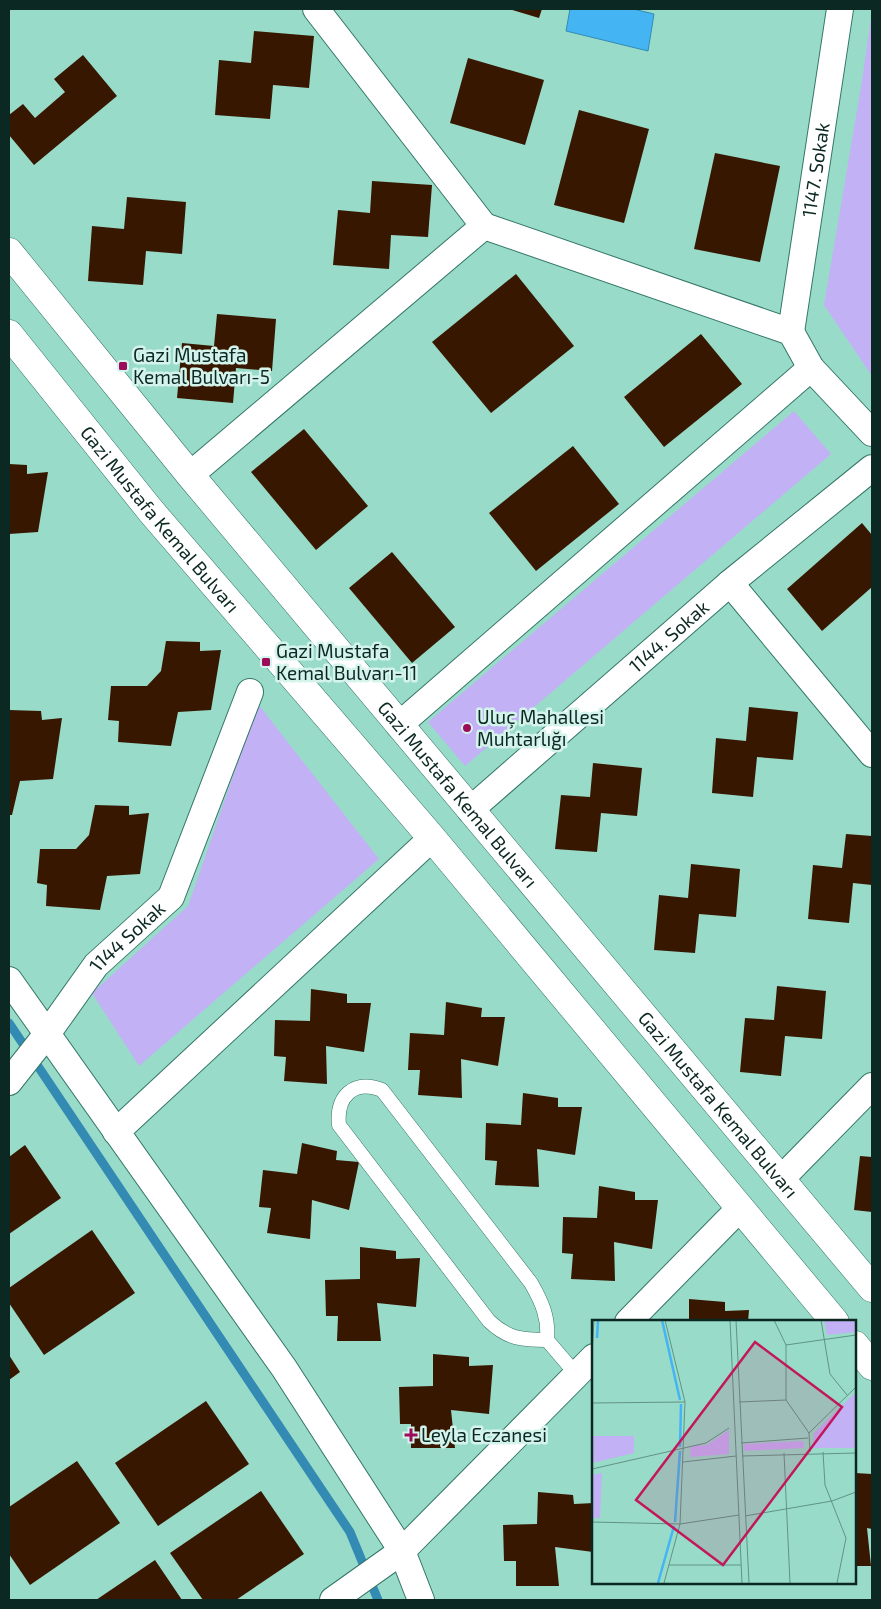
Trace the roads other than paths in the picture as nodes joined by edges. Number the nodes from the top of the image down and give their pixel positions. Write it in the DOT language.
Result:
graph roads {
  1 [pos="316,9"];
  2 [pos="840,9"];
  3 [pos="484,226"];
  4 [pos="9,252"];
  5 [pos="791,332"];
  6 [pos="9,334"];
  7 [pos="811,368"];
  8 [pos="872,434"];
  9 [pos="872,468"];
  10 [pos="190,475"];
  11 [pos="730,583"];
  12 [pos="250,692"];
  13 [pos="399,725"];
  14 [pos="872,754"];
  15 [pos="470,810"];
  16 [pos="432,838"];
  17 [pos="9,980"];
  18 [pos="43,1039"];
  19 [pos="13,1076"];
  20 [pos="872,1086"];
  21 [pos="116,1132"];
  22 [pos="781,1178"];
  23 [pos="739,1208"];
  24 [pos="872,1288"];
  25 [pos="630,1320"];
  26 [pos="832,1320"];
  27 [pos="547,1340"];
  28 [pos="856,1347"];
  29 [pos="585,1366"];
  30 [pos="872,1366"];
  31 [pos="393,1558"];
  32 [pos="342,1594"];
  33 [pos="421,1600"];
  1 -- 3 [label="street"];
  2 -- 5 [label="street, 1147. Sokak"];
  3 -- 5 [label="street"];
  3 -- 10 [label="street"];
  4 -- 10 [label="main road, Gazi Mustafa Kemal Bulvarı"];
  5 -- 7 [label="street"];
  6 -- 16 [label="main road, Gazi Mustafa Kemal Bulvarı"];
  7 -- 8 [label="street"];
  7 -- 13 [label="street"];
  9 -- 11 [label="street, 1144. Sokak"];
  10 -- 13 [label="main road, Gazi Mustafa Kemal Bulvarı"];
  11 -- 14 [label="street"];
  11 -- 15 [label="street, 1144. Sokak"];
  12 -- 18 [label="street, 1144 Sokak"];
  13 -- 15 [label="main road, Gazi Mustafa Kemal Bulvarı"];
  15 -- 22 [label="main road, Gazi Mustafa Kemal Bulvarı"];
  16 -- 21 [label="street"];
  16 -- 23 [label="main road, Gazi Mustafa Kemal Bulvarı"];
  17 -- 18 [label="street"];
  18 -- 19 [label="street, 1144 Sokak"];
  18 -- 21 [label="street"];
  20 -- 22 [label="street"];
  21 -- 31 [label="street"];
  22 -- 24 [label="main road, Gazi Mustafa Kemal Bulvarı"];
  23 -- 25 [label="street"];
  23 -- 26 [label="main road, Gazi Mustafa Kemal Bulvarı"];
  27 -- 27 [label="lane"];
  27 -- 29 [label="lane"];
  28 -- 30 [label="main road"];
  29 -- 31 [label="street"];
  31 -- 32 [label="street"];
  31 -- 33 [label="street"];
}
